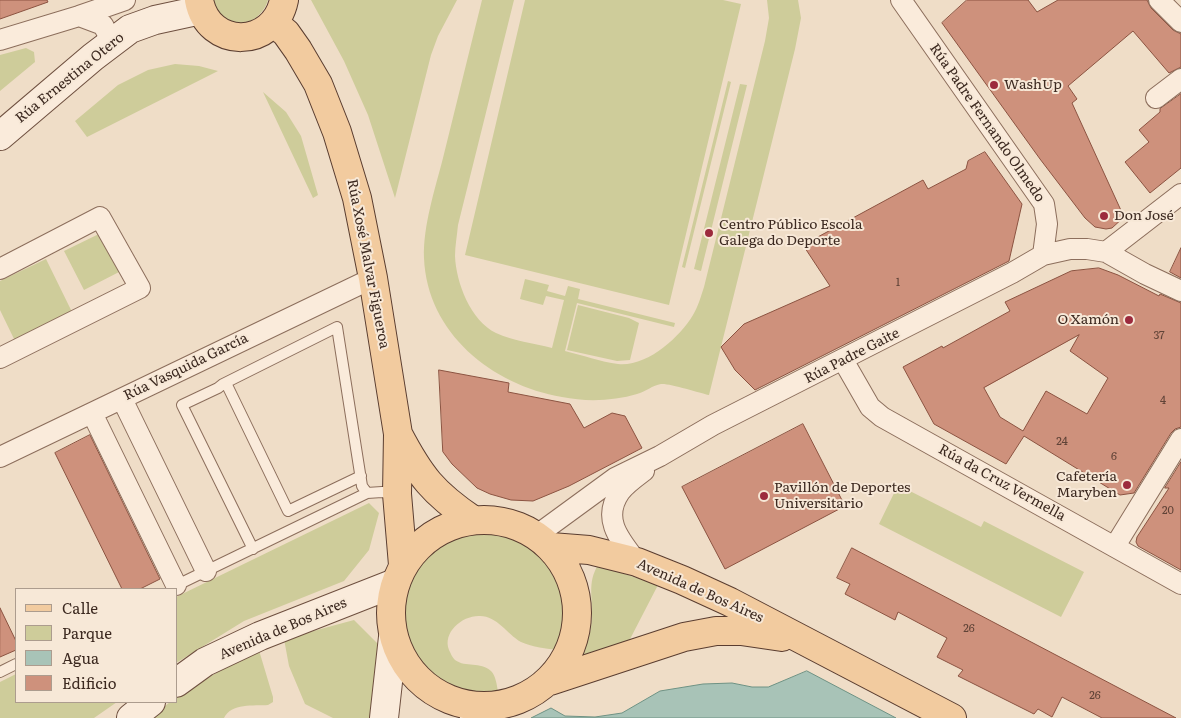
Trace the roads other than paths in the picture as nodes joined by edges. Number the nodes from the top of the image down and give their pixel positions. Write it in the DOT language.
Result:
graph roads {
  1 [pos="125,0"];
  2 [pos="901,0"];
  3 [pos="1159,0"];
  4 [pos="200,5"];
  5 [pos="279,11"];
  6 [pos="79,16"];
  7 [pos="1181,22"];
  8 [pos="0,40"];
  9 [pos="112,42"];
  10 [pos="1181,79"];
  11 [pos="1156,98"];
  12 [pos="0,136"];
  13 [pos="1181,194"];
  14 [pos="1106,252"];
  15 [pos="1043,255"];
  16 [pos="0,269"];
  17 [pos="373,278"];
  18 [pos="1181,291"];
  19 [pos="0,358"];
  20 [pos="843,360"];
  21 [pos="226,382"];
  22 [pos="122,398"];
  23 [pos="92,413"];
  24 [pos="398,434"];
  25 [pos="1181,438"];
  26 [pos="2,451"];
  27 [pos="660,456"];
  28 [pos="360,476"];
  29 [pos="367,494"];
  30 [pos="397,494"];
  31 [pos="472,520"];
  32 [pos="544,541"];
  33 [pos="1115,546"];
  34 [pos="253,549"];
  35 [pos="637,562"];
  36 [pos="206,571"];
  37 [pos="399,574"];
  38 [pos="1181,584"];
  39 [pos="172,587"];
  40 [pos="393,638"];
  41 [pos="814,645"];
  42 [pos="15,664"];
  43 [pos="0,672"];
  44 [pos="550,681"];
  45 [pos="178,682"];
  46 [pos="150,703"];
  47 [pos="482,713"];
  48 [pos="131,718"];
  49 [pos="384,718"];
  50 [pos="952,718"];
  1 -- 6 [label="street"];
  2 -- 15 [label="street, Rúa Padre Fernando Olmedo"];
  3 -- 7 [label="street"];
  4 -- 5 [label="main road"];
  4 -- 9 [label="street, Rúa Ernestina Otero"];
  5 -- 17 [label="main road, Rúa Xosé Malvar Figueroa"];
  6 -- 8 [label="street"];
  6 -- 9 [label="street"];
  9 -- 12 [label="street, Rúa Ernestina Otero"];
  10 -- 11 [label="street"];
  13 -- 14 [label="street"];
  14 -- 15 [label="street, Rúa Padre Gaite"];
  14 -- 18 [label="street"];
  15 -- 20 [label="street, Rúa Padre Gaite"];
  16 -- 19 [label="street"];
  17 -- 22 [label="street, Rúa Vasquida García"];
  17 -- 24 [label="main road, Rúa Xosé Malvar Figueroa"];
  20 -- 27 [label="street, Rúa Padre Gaite"];
  20 -- 33 [label="street, Rúa da Cruz Vermella"];
  21 -- 28 [label="lane"];
  21 -- 28 [label="lane"];
  21 -- 34 [label="lane"];
  22 -- 23 [label="street, Rúa Vasquida García"];
  22 -- 36 [label="street"];
  23 -- 26 [label="street, Rúa Vasquida García"];
  23 -- 39 [label="street"];
  24 -- 30 [label="main road, Rúa Xosé Malvar Figueroa"];
  24 -- 31 [label="main road, Rúa Xosé Malvar Figueroa"];
  25 -- 33 [label="street"];
  27 -- 32 [label="street, Rúa Padre Gaite"];
  27 -- 35 [label="street, Rúa Padre Gaite"];
  28 -- 29 [label="lane"];
  29 -- 30 [label="lane"];
  29 -- 34 [label="lane"];
  30 -- 37 [label="main road, Rúa Xosé Malvar Figueroa"];
  31 -- 32 [label="main road"];
  31 -- 37 [label="main road"];
  32 -- 35 [label="main road, Avenida de Bos Aires"];
  32 -- 44 [label="main road"];
  33 -- 38 [label="street, Rúa da Cruz Vermella"];
  34 -- 36 [label="lane"];
  35 -- 41 [label="main road, Avenida de Bos Aires"];
  36 -- 39 [label="lane"];
  37 -- 40 [label="main road"];
  37 -- 45 [label="street, Avenida de Bos Aires"];
  40 -- 47 [label="main road"];
  40 -- 49 [label="street"];
  41 -- 44 [label="main road, Avenida de Bos Aires"];
  41 -- 50 [label="main road, Avenida de Bos Aires"];
  42 -- 43 [label="lane"];
  44 -- 47 [label="main road"];
  46 -- 48 [label="street"];
}
